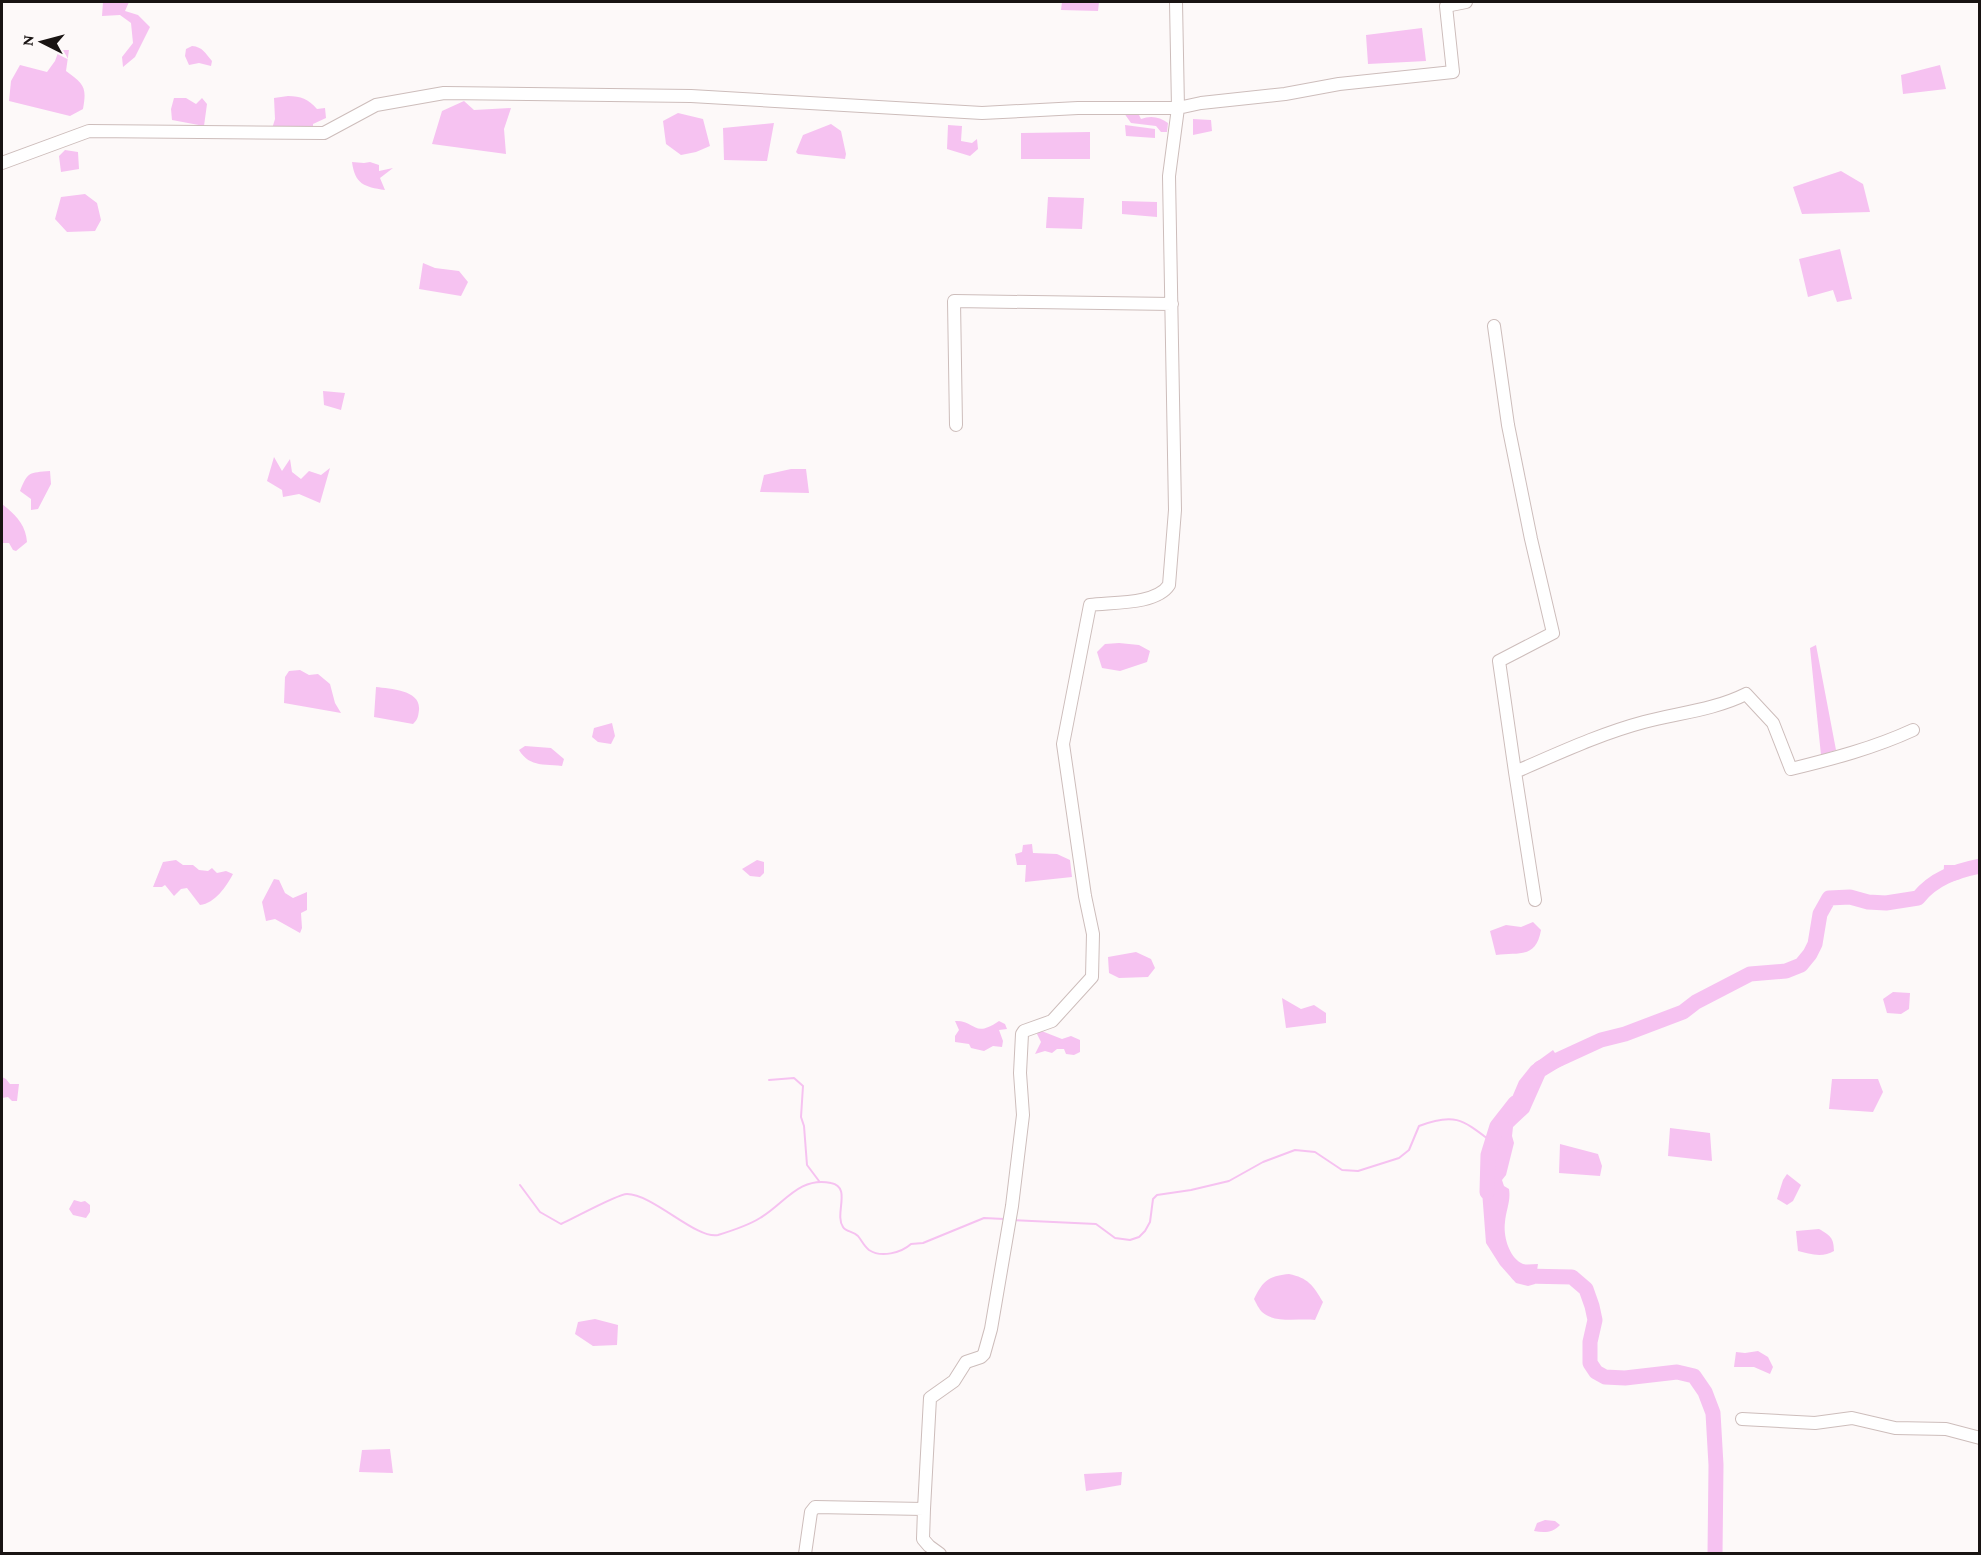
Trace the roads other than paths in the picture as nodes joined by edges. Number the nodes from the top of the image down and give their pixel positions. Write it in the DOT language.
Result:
graph roads {
  1 [pos="1176,2"];
  2 [pos="1466,2"];
  3 [pos="1178,108"];
  4 [pos="2,163"];
  5 [pos="1172,304"];
  6 [pos="1494,326"];
  7 [pos="956,425"];
  8 [pos="1913,730"];
  9 [pos="1515,772"];
  10 [pos="1535,900"];
  11 [pos="1742,1419"];
  12 [pos="1980,1438"];
  13 [pos="924,1509"];
  14 [pos="805,1554"];
  15 [pos="940,1554"];
  1 -- 3 [label="street"];
  2 -- 3 [label="street"];
  3 -- 4 [label="street"];
  3 -- 5 [label="street"];
  5 -- 7 [label="street"];
  5 -- 13 [label="street"];
  6 -- 9 [label="street"];
  8 -- 9 [label="street"];
  9 -- 10 [label="street"];
  11 -- 12 [label="street"];
  13 -- 14 [label="street"];
  13 -- 15 [label="street"];
}
